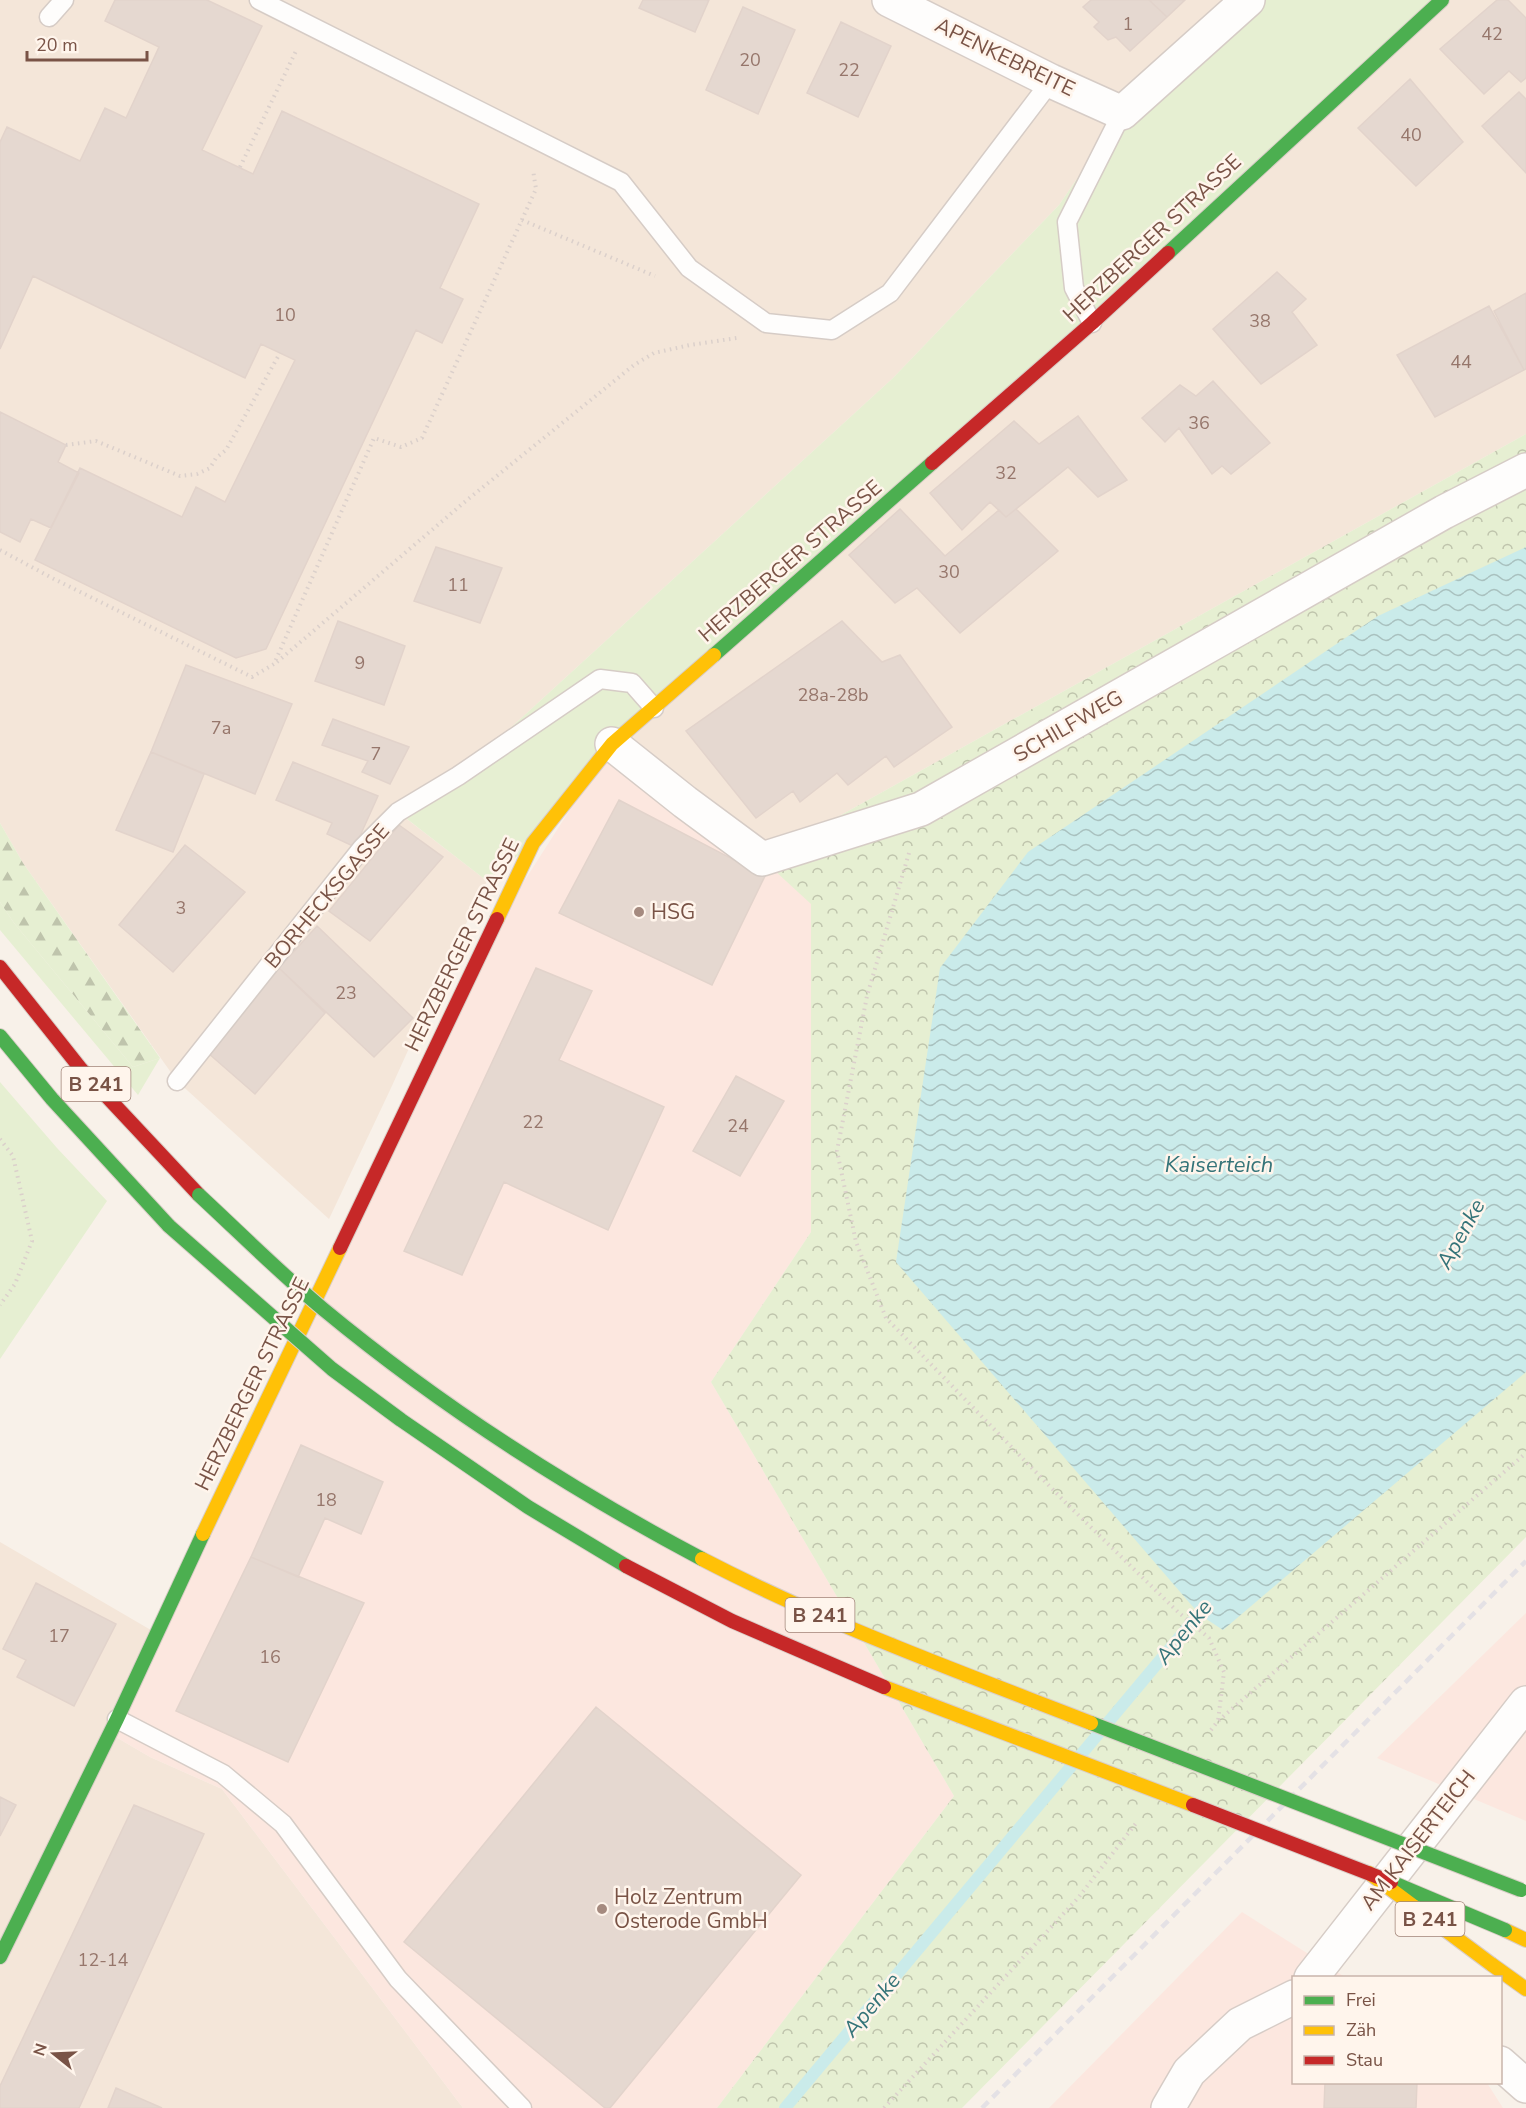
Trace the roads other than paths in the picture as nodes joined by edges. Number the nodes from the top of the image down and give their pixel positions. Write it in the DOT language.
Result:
graph roads {
  1 [pos="64,0"];
  2 [pos="259,0"];
  3 [pos="888,0"];
  4 [pos="1248,0"];
  5 [pos="1442,0"];
  6 [pos="49,16"];
  7 [pos="1052,81"];
  8 [pos="1122,113"];
  9 [pos="1092,323"];
  10 [pos="1526,470"];
  11 [pos="654,708"];
  12 [pos="612,744"];
  13 [pos="0,967"];
  14 [pos="0,1036"];
  15 [pos="177,1081"];
  16 [pos="1526,1703"];
  17 [pos="117,1719"];
  18 [pos="1369,1874"];
  19 [pos="1524,1892"];
  20 [pos="1526,1940"];
  21 [pos="0,1958"];
  22 [pos="1312,1976"];
  23 [pos="1526,1989"];
  24 [pos="1292,1998"];
  25 [pos="1502,2064"];
  26 [pos="1526,2086"];
  27 [pos="522,2108"];
  28 [pos="1168,2108"];
  1 -- 6 [label="lane"];
  2 -- 7 [label="lane"];
  3 -- 7 [label="street, APENKEBREITE"];
  4 -- 8 [label="street"];
  5 -- 9 [label="main road, HERZBERGER STRASSE"];
  7 -- 8 [label="street, APENKEBREITE"];
  8 -- 9 [label="lane"];
  9 -- 11 [label="main road, HERZBERGER STRASSE"];
  10 -- 12 [label="street, SCHILFWEG"];
  11 -- 12 [label="main road, HERZBERGER STRASSE"];
  11 -- 15 [label="lane, BORHECKSGASSE"];
  12 -- 17 [label="main road, HERZBERGER STRASSE"];
  13 -- 19 [label="main road, B 241, bridge"];
  14 -- 18 [label="main road, B 241, bridge"];
  16 -- 22 [label="street, AM KAISERTEICH"];
  17 -- 21 [label="main road, HERZBERGER STRASSE"];
  17 -- 27 [label="lane"];
  18 -- 20 [label="main road, bridge"];
  18 -- 23 [label="main road, B 241, bridge"];
  24 -- 28 [label="street"];
  25 -- 26 [label="street"];
}
